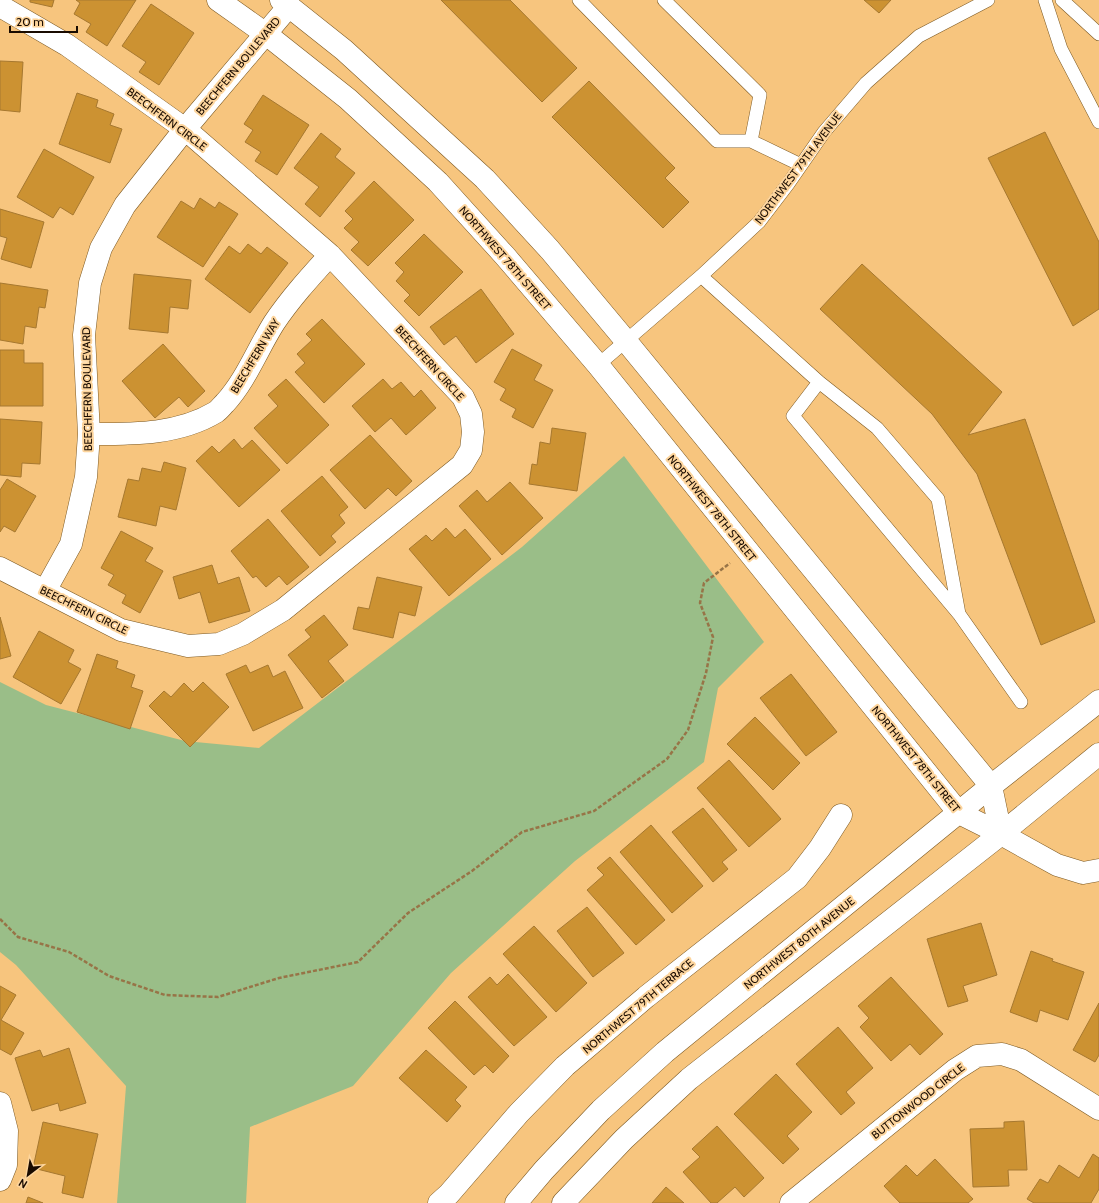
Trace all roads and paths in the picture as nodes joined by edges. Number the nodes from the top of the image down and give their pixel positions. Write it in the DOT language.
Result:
graph roads {
  1 [pos="218,0"];
  2 [pos="579,0"];
  3 [pos="664,0"];
  4 [pos="988,0"];
  5 [pos="1045,0"];
  6 [pos="1062,0"];
  7 [pos="285,3"];
  8 [pos="0,6"];
  9 [pos="266,34"];
  10 [pos="1099,34"];
  11 [pos="1099,122"];
  12 [pos="185,129"];
  13 [pos="751,141"];
  14 [pos="801,165"];
  15 [pos="330,255"];
  16 [pos="700,276"];
  17 [pos="626,341"];
  18 [pos="598,365"];
  19 [pos="819,382"];
  20 [pos="89,434"];
  21 [pos="747,550"];
  22 [pos="0,568"];
  23 [pos="45,591"];
  24 [pos="959,614"];
  25 [pos="1099,701"];
  26 [pos="1021,702"];
  27 [pos="1099,754"];
  28 [pos="991,786"];
  29 [pos="959,813"];
  30 [pos="840,815"];
  31 [pos="1001,834"];
  32 [pos="1099,870"];
  33 [pos="0,919"];
  34 [pos="0,1103"];
  35 [pos="1099,1108"];
  36 [pos="0,1180"];
  37 [pos="439,1203"];
  38 [pos="516,1203"];
  39 [pos="563,1203"];
  40 [pos="791,1203"];
  1 -- 9 [label="street, NORTHWEST 78TH STREET"];
  2 -- 13 [label="lane"];
  3 -- 13 [label="lane"];
  4 -- 14 [label="lane, NORTHWEST 79TH AVENUE"];
  5 -- 11 [label="lane"];
  6 -- 10 [label="lane"];
  7 -- 9 [label="street, BEECHFERN BOULEVARD"];
  7 -- 17 [label="street"];
  8 -- 12 [label="street, BEECHFERN CIRCLE"];
  9 -- 12 [label="street, BEECHFERN BOULEVARD"];
  9 -- 18 [label="street, NORTHWEST 78TH STREET"];
  12 -- 15 [label="street, BEECHFERN CIRCLE"];
  12 -- 20 [label="street, BEECHFERN BOULEVARD"];
  13 -- 14 [label="lane"];
  14 -- 16 [label="lane, NORTHWEST 79TH AVENUE"];
  15 -- 20 [label="street, BEECHFERN WAY"];
  15 -- 23 [label="street, BEECHFERN CIRCLE"];
  16 -- 17 [label="lane, NORTHWEST 79TH AVENUE"];
  16 -- 19 [label="lane"];
  17 -- 18 [label="lane, NORTHWEST 79TH AVENUE"];
  17 -- 28 [label="street"];
  18 -- 21 [label="street, NORTHWEST 78TH STREET"];
  19 -- 24 [label="lane"];
  19 -- 24 [label="lane"];
  20 -- 23 [label="street, BEECHFERN BOULEVARD"];
  21 -- 29 [label="street, NORTHWEST 78TH STREET"];
  21 -- 33 [label="path"];
  22 -- 23 [label="street, BEECHFERN CIRCLE"];
  24 -- 26 [label="lane"];
  25 -- 28 [label="street, NORTHWEST 80TH AVENUE"];
  27 -- 31 [label="street"];
  28 -- 29 [label="street, NORTHWEST 80TH AVENUE"];
  28 -- 31 [label="street"];
  29 -- 31 [label="street, NORTHWEST 78TH STREET"];
  29 -- 38 [label="street, NORTHWEST 80TH AVENUE"];
  30 -- 37 [label="street, NORTHWEST 79TH TERRACE"];
  31 -- 32 [label="street, NORTHWEST 78TH STREET"];
  31 -- 39 [label="street"];
  34 -- 36 [label="street"];
  35 -- 40 [label="street, BUTTONWOOD CIRCLE"];
}
